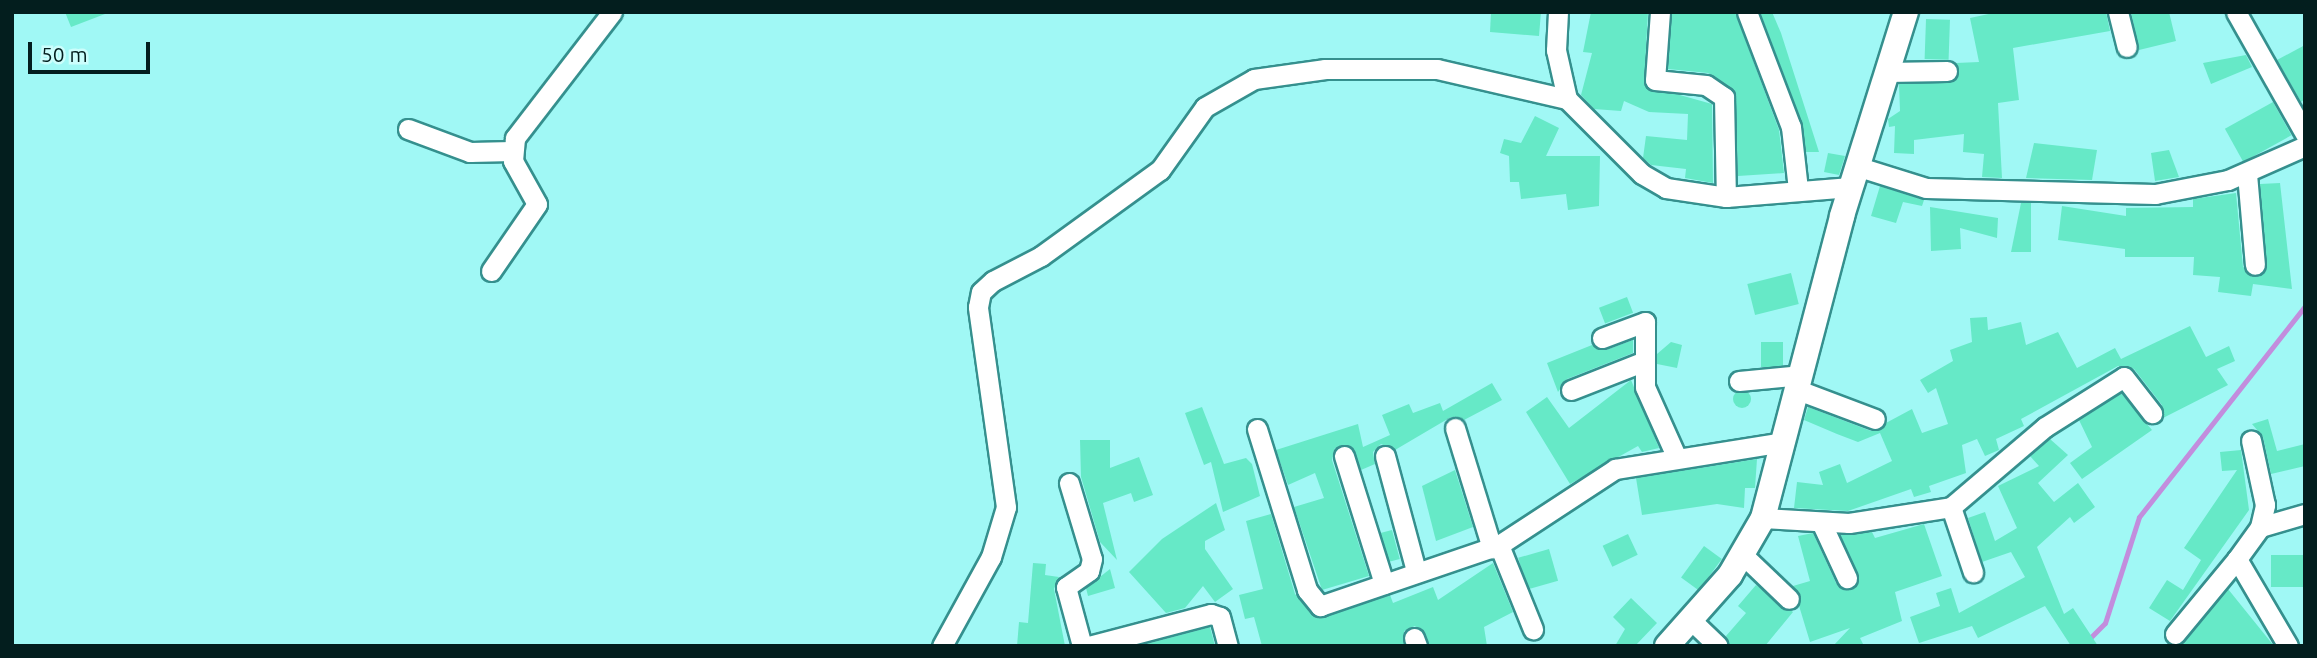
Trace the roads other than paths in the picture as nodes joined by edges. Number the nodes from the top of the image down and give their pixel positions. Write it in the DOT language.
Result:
graph roads {
  1 [pos="611,12"];
  2 [pos="1558,12"];
  3 [pos="1660,12"];
  4 [pos="1747,12"];
  5 [pos="1906,12"];
  6 [pos="2118,12"];
  7 [pos="2236,12"];
  8 [pos="2127,47"];
  9 [pos="1947,71"];
  10 [pos="1886,72"];
  11 [pos="1567,99"];
  12 [pos="408,129"];
  13 [pos="2305,134"];
  14 [pos="2305,146"];
  15 [pos="512,151"];
  16 [pos="2246,174"];
  17 [pos="1853,176"];
  18 [pos="1798,189"];
  19 [pos="1726,197"];
  20 [pos="2255,265"];
  21 [pos="491,271"];
  22 [pos="1602,338"];
  23 [pos="1645,361"];
  24 [pos="1739,381"];
  25 [pos="1800,383"];
  26 [pos="1571,390"];
  27 [pos="2152,413"];
  28 [pos="1875,419"];
  29 [pos="1455,428"];
  30 [pos="1256,429"];
  31 [pos="2251,440"];
  32 [pos="1783,442"];
  33 [pos="1344,456"];
  34 [pos="1385,456"];
  35 [pos="1676,456"];
  36 [pos="1069,483"];
  37 [pos="1951,507"];
  38 [pos="2305,514"];
  39 [pos="1763,518"];
  40 [pos="1821,522"];
  41 [pos="2260,527"];
  42 [pos="1495,547"];
  43 [pos="1744,556"];
  44 [pos="2237,559"];
  45 [pos="1416,571"];
  46 [pos="1973,572"];
  47 [pos="1847,578"];
  48 [pos="1384,584"];
  49 [pos="1789,599"];
  50 [pos="1691,620"];
  51 [pos="1533,629"];
  52 [pos="2175,634"];
  53 [pos="942,646"];
  54 [pos="1082,646"];
  55 [pos="1089,646"];
  56 [pos="1227,646"];
  57 [pos="1667,646"];
  58 [pos="1718,646"];
  59 [pos="2288,646"];
  1 -- 15 [label="street"];
  2 -- 11 [label="street"];
  3 -- 19 [label="street"];
  4 -- 18 [label="street"];
  5 -- 10 [label="street"];
  6 -- 8 [label="street"];
  7 -- 13 [label="street"];
  9 -- 10 [label="street"];
  10 -- 17 [label="street"];
  11 -- 19 [label="street"];
  11 -- 53 [label="street"];
  12 -- 15 [label="street"];
  14 -- 16 [label="street"];
  15 -- 21 [label="street"];
  16 -- 17 [label="street"];
  16 -- 20 [label="street"];
  17 -- 18 [label="street"];
  17 -- 25 [label="street"];
  18 -- 19 [label="street"];
  22 -- 23 [label="street"];
  23 -- 26 [label="street"];
  23 -- 35 [label="street"];
  24 -- 25 [label="street"];
  25 -- 28 [label="street"];
  25 -- 32 [label="street"];
  27 -- 37 [label="street"];
  29 -- 42 [label="street"];
  30 -- 48 [label="street"];
  31 -- 41 [label="street"];
  32 -- 35 [label="street"];
  32 -- 39 [label="street"];
  33 -- 48 [label="street"];
  34 -- 45 [label="street"];
  35 -- 42 [label="street"];
  36 -- 54 [label="street"];
  37 -- 40 [label="street"];
  37 -- 46 [label="street"];
  38 -- 41 [label="street"];
  39 -- 40 [label="street"];
  39 -- 43 [label="street"];
  40 -- 47 [label="street"];
  41 -- 44 [label="street"];
  42 -- 45 [label="street"];
  42 -- 51 [label="street"];
  43 -- 49 [label="street"];
  43 -- 50 [label="street"];
  44 -- 52 [label="street"];
  44 -- 59 [label="street"];
  45 -- 48 [label="street"];
  50 -- 57 [label="street"];
  50 -- 58 [label="street"];
  55 -- 56 [label="street"];
}
